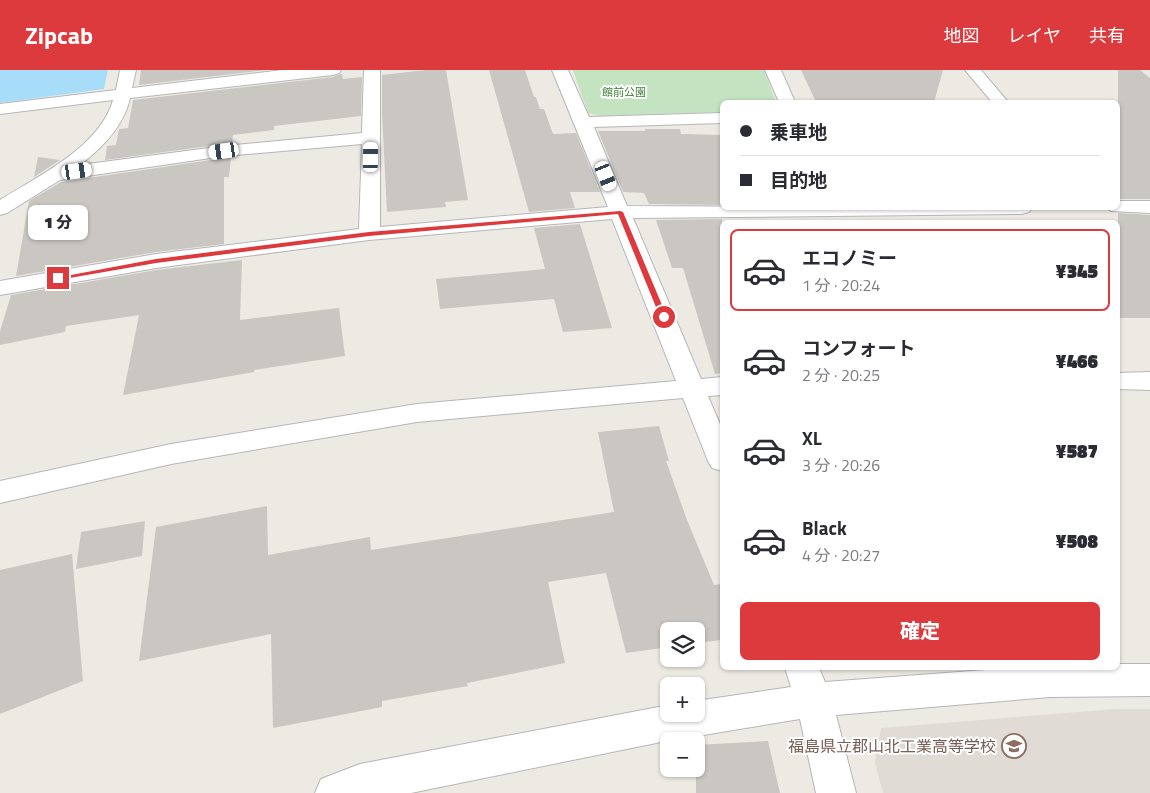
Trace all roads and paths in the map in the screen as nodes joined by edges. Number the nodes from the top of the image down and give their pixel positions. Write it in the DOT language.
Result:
graph roads {
  1 [pos="128,70"];
  2 [pos="333,70"];
  3 [pos="372,70"];
  4 [pos="560,70"];
  5 [pos="773,70"];
  6 [pos="972,70"];
  7 [pos="122,93"];
  8 [pos="786,100"];
  9 [pos="998,100"];
  10 [pos="0,109"];
  11 [pos="720,118"];
  12 [pos="583,122"];
  13 [pos="371,138"];
  14 [pos="59,174"];
  15 [pos="1120,207"];
  16 [pos="1150,207"];
  17 [pos="0,210"];
  18 [pos="821,210"];
  19 [pos="620,212"];
  20 [pos="369,234"];
  21 [pos="0,288"];
  22 [pos="1120,381"];
  23 [pos="1150,381"];
  24 [pos="720,386"];
  25 [pos="692,387"];
  26 [pos="720,456"];
  27 [pos="0,492"];
  28 [pos="1150,680"];
  29 [pos="808,684"];
  30 [pos="351,790"];
  31 [pos="836,793"];
  1 -- 7 [label="street"];
  2 -- 7 [label="street"];
  3 -- 13 [label="street"];
  4 -- 12 [label="street"];
  5 -- 8 [label="street"];
  6 -- 9 [label="street"];
  7 -- 10 [label="street"];
  7 -- 14 [label="street"];
  11 -- 12 [label="street"];
  12 -- 19 [label="street"];
  13 -- 14 [label="street"];
  13 -- 20 [label="street"];
  14 -- 17 [label="street"];
  15 -- 16 [label="street"];
  18 -- 19 [label="street"];
  19 -- 20 [label="street"];
  19 -- 25 [label="street"];
  20 -- 21 [label="street"];
  22 -- 23 [label="street"];
  24 -- 25 [label="street"];
  25 -- 26 [label="street"];
  25 -- 27 [label="street"];
  28 -- 29 [label="street"];
  29 -- 30 [label="street"];
  29 -- 31 [label="street"];
}
